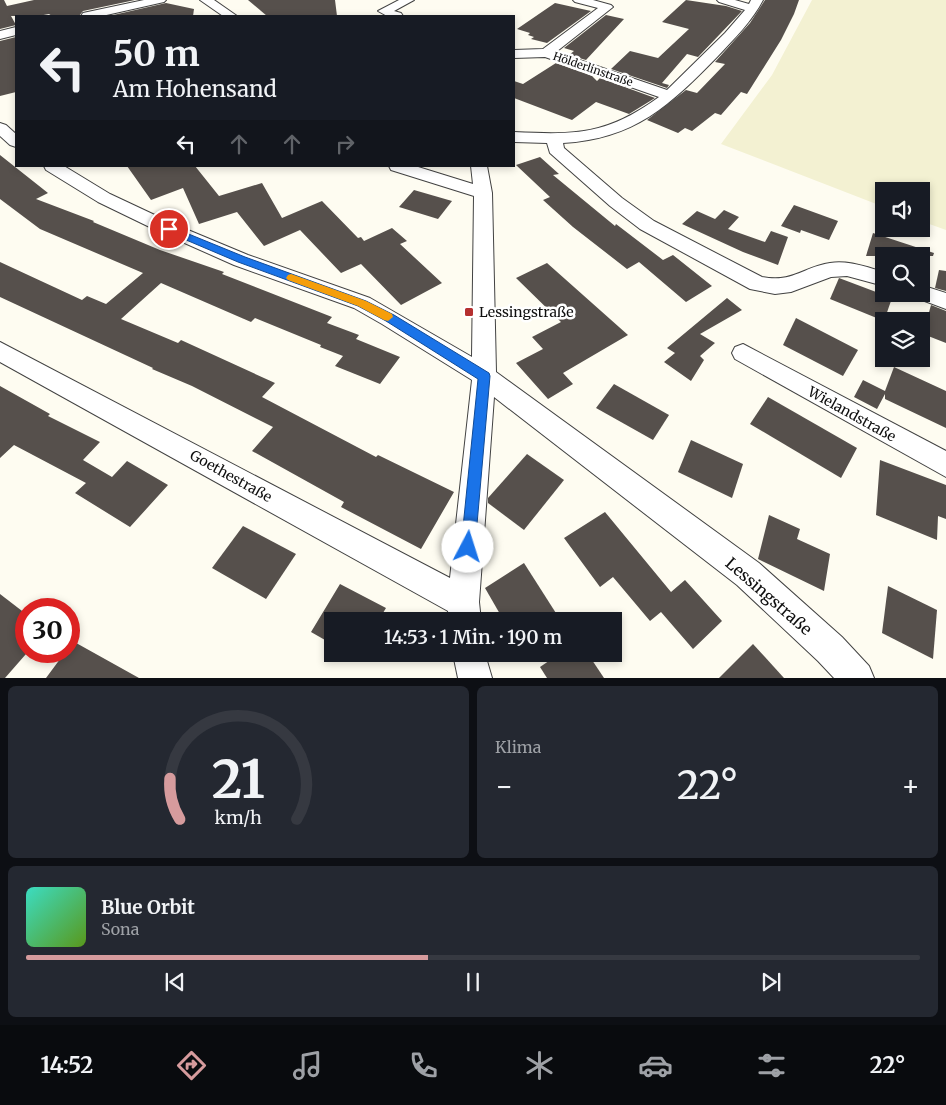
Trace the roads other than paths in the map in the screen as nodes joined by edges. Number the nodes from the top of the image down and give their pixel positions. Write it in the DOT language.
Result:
graph roads {
  1 [pos="160,0"];
  2 [pos="206,0"];
  3 [pos="408,0"];
  4 [pos="579,0"];
  5 [pos="723,0"];
  6 [pos="755,4"];
  7 [pos="88,14"];
  8 [pos="229,15"];
  9 [pos="394,15"];
  10 [pos="15,31"];
  11 [pos="0,35"];
  12 [pos="546,53"];
  13 [pos="515,54"];
  14 [pos="670,96"];
  15 [pos="0,128"];
  16 [pos="515,136"];
  17 [pos="554,140"];
  18 [pos="15,141"];
  19 [pos="54,167"];
  20 [pos="400,167"];
  21 [pos="479,167"];
  22 [pos="483,193"];
  23 [pos="875,277"];
  24 [pos="930,295"];
  25 [pos="946,301"];
  26 [pos="0,350"];
  27 [pos="756,354"];
  28 [pos="484,376"];
  29 [pos="946,465"];
  30 [pos="464,612"];
  31 [pos="471,662"];
  32 [pos="475,678"];
  33 [pos="857,678"];
  1 -- 7 [label="street"];
  2 -- 8 [label="street"];
  3 -- 9 [label="street"];
  4 -- 12 [label="street"];
  5 -- 6 [label="street"];
  6 -- 14 [label="street"];
  10 -- 11 [label="street"];
  12 -- 13 [label="street, Hölderlinstraße"];
  12 -- 14 [label="street, Hölderlinstraße"];
  14 -- 17 [label="street"];
  15 -- 18 [label="street"];
  16 -- 17 [label="street"];
  17 -- 23 [label="street"];
  19 -- 28 [label="street, Lessingstraße"];
  20 -- 22 [label="street"];
  21 -- 22 [label="street"];
  22 -- 28 [label="street"];
  24 -- 25 [label="street"];
  26 -- 30 [label="street, Goethestraße"];
  27 -- 29 [label="street, Wielandstraße"];
  28 -- 30 [label="street"];
  28 -- 33 [label="street, Lessingstraße"];
  31 -- 32 [label="street"];
}
